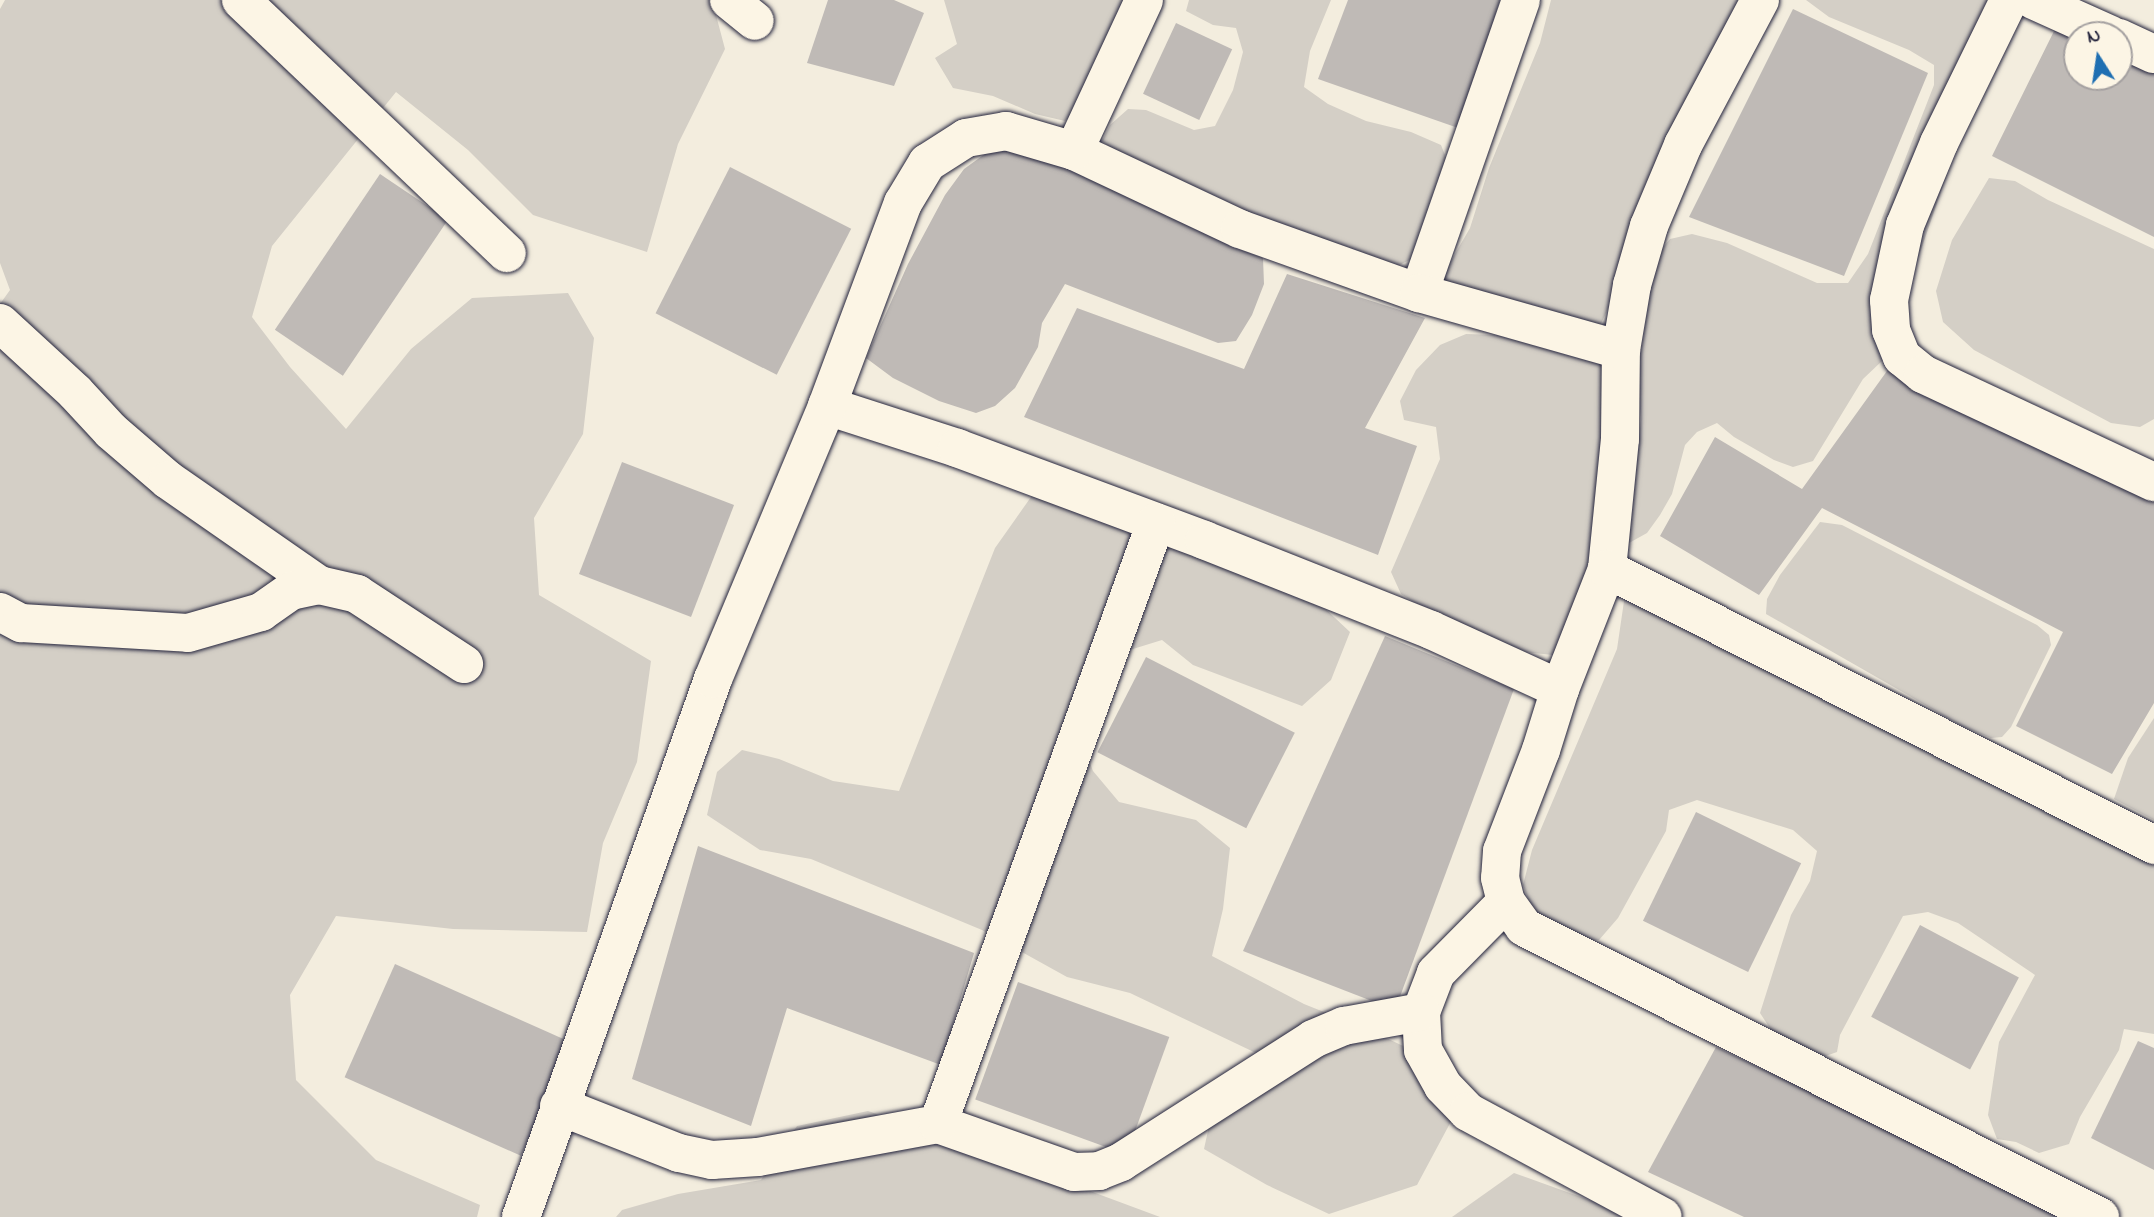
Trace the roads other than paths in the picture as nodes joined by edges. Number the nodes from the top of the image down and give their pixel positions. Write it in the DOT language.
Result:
graph roads {
  1 [pos="241,0"];
  2 [pos="1144,0"];
  3 [pos="1521,0"];
  4 [pos="1760,0"];
  5 [pos="2009,0"];
  6 [pos="2033,0"];
  7 [pos="2080,21"];
  8 [pos="2133,44"];
  9 [pos="2154,54"];
  10 [pos="1074,151"];
  11 [pos="507,253"];
  12 [pos="1419,293"];
  13 [pos="0,323"];
  14 [pos="1621,350"];
  15 [pos="827,406"];
  16 [pos="2154,482"];
  17 [pos="1156,522"];
  18 [pos="1607,569"];
  19 [pos="319,584"];
  20 [pos="0,612"];
  21 [pos="464,664"];
  22 [pos="1560,689"];
  23 [pos="2154,845"];
  24 [pos="1506,902"];
  25 [pos="1421,1012"];
  26 [pos="559,1106"];
  27 [pos="938,1124"];
  28 [pos="521,1217"];
  29 [pos="1663,1217"];
  30 [pos="2100,1217"];
  1 -- 11 [label="street"];
  2 -- 10 [label="street"];
  3 -- 12 [label="street"];
  4 -- 14 [label="street"];
  5 -- 16 [label="street"];
  6 -- 7 [label="street"];
  8 -- 9 [label="street"];
  10 -- 12 [label="street"];
  10 -- 15 [label="street"];
  12 -- 14 [label="street"];
  13 -- 19 [label="street"];
  14 -- 18 [label="street"];
  15 -- 17 [label="street"];
  15 -- 26 [label="street"];
  17 -- 22 [label="street"];
  17 -- 27 [label="street"];
  18 -- 22 [label="street"];
  18 -- 23 [label="street"];
  19 -- 20 [label="street"];
  19 -- 21 [label="street"];
  22 -- 24 [label="street"];
  24 -- 25 [label="street"];
  24 -- 30 [label="street"];
  25 -- 27 [label="street"];
  25 -- 29 [label="street"];
  26 -- 27 [label="street"];
  26 -- 28 [label="street"];
}
